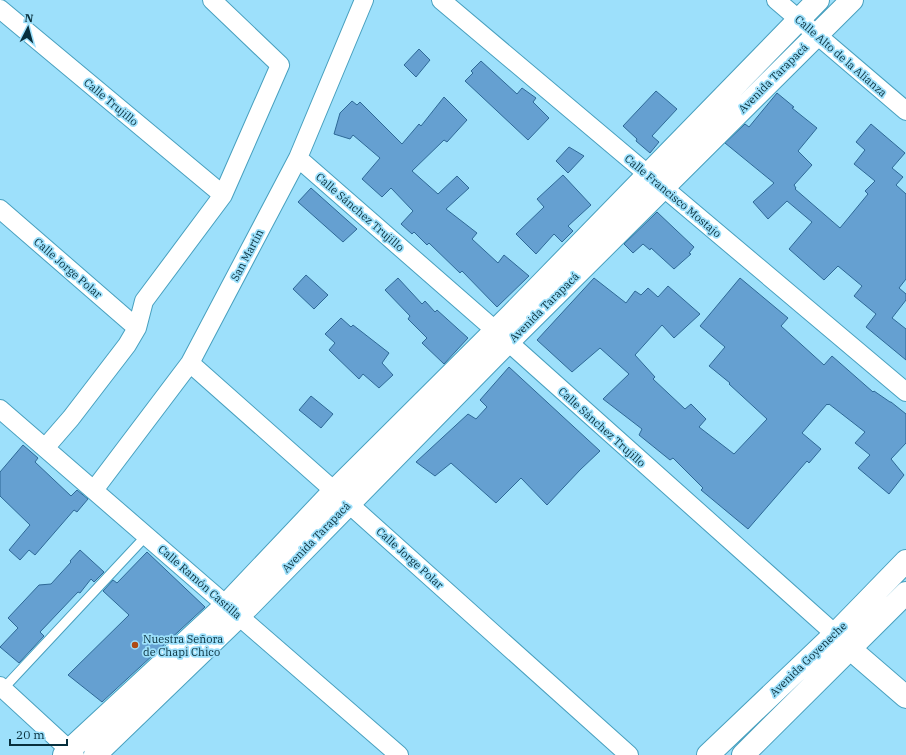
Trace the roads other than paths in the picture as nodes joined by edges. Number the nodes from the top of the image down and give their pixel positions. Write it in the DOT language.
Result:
graph roads {
  1 [pos="364,0"];
  2 [pos="441,0"];
  3 [pos="776,0"];
  4 [pos="818,0"];
  5 [pos="852,0"];
  6 [pos="223,4"];
  7 [pos="0,9"];
  8 [pos="798,19"];
  9 [pos="816,34"];
  10 [pos="906,111"];
  11 [pos="298,158"];
  12 [pos="656,181"];
  13 [pos="223,195"];
  14 [pos="0,208"];
  15 [pos="137,328"];
  16 [pos="502,337"];
  17 [pos="190,363"];
  18 [pos="906,392"];
  19 [pos="0,409"];
  20 [pos="45,448"];
  21 [pos="94,490"];
  22 [pos="342,497"];
  23 [pos="146,536"];
  24 [pos="906,561"];
  25 [pos="906,593"];
  26 [pos="233,611"];
  27 [pos="843,642"];
  28 [pos="2,688"];
  29 [pos="906,697"];
  30 [pos="69,753"];
  31 [pos="95,755"];
  32 [pos="399,755"];
  33 [pos="629,755"];
  34 [pos="708,755"];
  35 [pos="743,755"];
  1 -- 11 [label="street, San Martín"];
  2 -- 12 [label="street, Calle Francisco Mostajo"];
  3 -- 8 [label="street, Calle Alto de la Alianza"];
  4 -- 8 [label="street, Avenida Tarapacá"];
  5 -- 9 [label="street, Avenida Tarapacá"];
  6 -- 13 [label="street"];
  7 -- 13 [label="street, Calle Trujillo"];
  8 -- 9 [label="street, Calle Alto de la Alianza"];
  8 -- 12 [label="street, Avenida Tarapacá"];
  9 -- 10 [label="street, Calle Alto de la Alianza"];
  9 -- 12 [label="street, Avenida Tarapacá"];
  11 -- 16 [label="street, Calle Sánchez Trujillo"];
  11 -- 17 [label="street, San Martín"];
  12 -- 16 [label="street, Avenida Tarapacá"];
  12 -- 18 [label="street, Calle Francisco Mostajo"];
  13 -- 15 [label="street"];
  14 -- 15 [label="street, Calle Jorge Polar"];
  15 -- 20 [label="street"];
  16 -- 22 [label="street, Avenida Tarapacá"];
  16 -- 27 [label="street, Calle Sánchez Trujillo"];
  17 -- 21 [label="street, San Martín"];
  17 -- 22 [label="street, Calle Jorge Polar"];
  19 -- 20 [label="street, Calle Ramón Castilla"];
  20 -- 21 [label="street, Calle Ramón Castilla"];
  21 -- 23 [label="street, Calle Ramón Castilla"];
  22 -- 26 [label="street, Avenida Tarapacá"];
  22 -- 33 [label="street, Calle Jorge Polar"];
  23 -- 26 [label="street, Calle Ramón Castilla"];
  23 -- 28 [label="lane"];
  24 -- 27 [label="street, Avenida Goyeneche"];
  25 -- 27 [label="street, Avenida Goyeneche"];
  26 -- 30 [label="street"];
  26 -- 31 [label="street"];
  26 -- 32 [label="street, Calle Ramón Castilla"];
  27 -- 29 [label="street, Calle Sánchez Trujillo"];
  27 -- 34 [label="street, Avenida Goyeneche"];
  27 -- 35 [label="street, Avenida Goyeneche"];
  28 -- 30 [label="street"];
}
